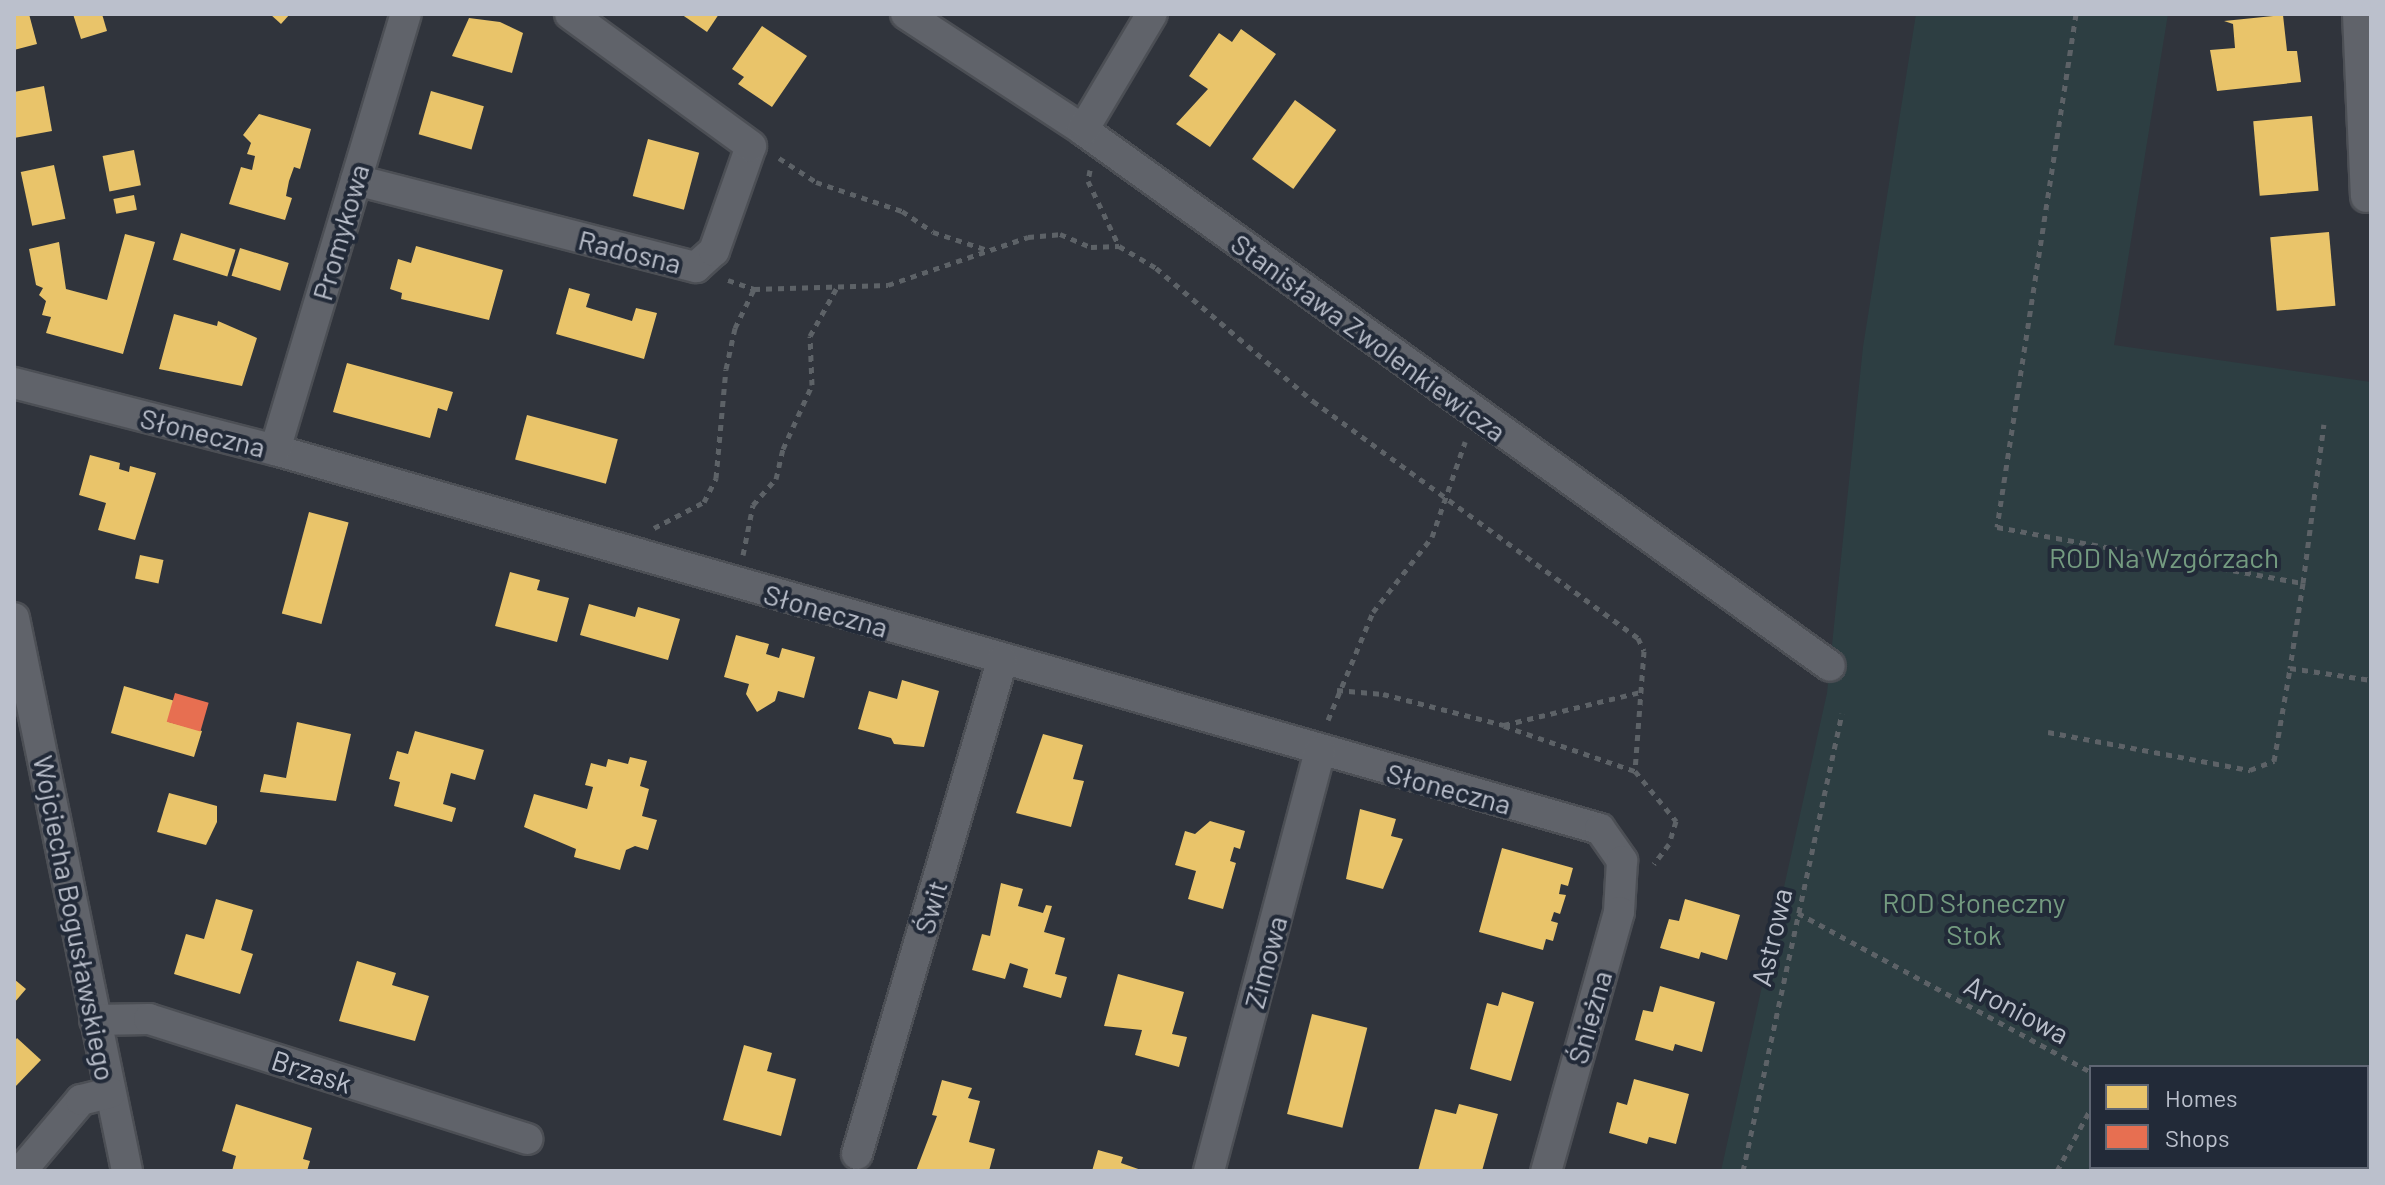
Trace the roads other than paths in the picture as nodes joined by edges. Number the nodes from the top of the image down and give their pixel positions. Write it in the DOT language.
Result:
graph roads {
  1 [pos="406,14"];
  2 [pos="570,14"];
  3 [pos="906,14"];
  4 [pos="1152,14"];
  5 [pos="2358,14"];
  6 [pos="1083,130"];
  7 [pos="356,180"];
  8 [pos="2366,197"];
  9 [pos="14,383"];
  10 [pos="275,450"];
  11 [pos="16,635"];
  12 [pos="1002,661"];
  13 [pos="1830,666"];
  14 [pos="1320,752"];
  15 [pos="1621,874"];
  16 [pos="95,1020"];
  17 [pos="110,1093"];
  18 [pos="527,1139"];
  19 [pos="857,1154"];
  20 [pos="21,1171"];
  21 [pos="127,1171"];
  22 [pos="1209,1171"];
  23 [pos="1546,1171"];
  1 -- 7 [label="street, Promykowa"];
  2 -- 7 [label="street, Radosna"];
  3 -- 6 [label="street, Stanisława Zwolenkiewicza"];
  4 -- 6 [label="street"];
  5 -- 8 [label="street"];
  6 -- 13 [label="street, Stanisława Zwolenkiewicza"];
  7 -- 10 [label="street, Promykowa"];
  9 -- 10 [label="street, Słoneczna"];
  10 -- 12 [label="street, Słoneczna"];
  11 -- 16 [label="street, Wojciecha Bogusławskiego"];
  12 -- 14 [label="street, Słoneczna"];
  12 -- 19 [label="street, Świt"];
  14 -- 15 [label="street, Słoneczna"];
  14 -- 22 [label="street, Zimowa"];
  15 -- 23 [label="street, Śnieżna"];
  16 -- 17 [label="street, Wojciecha Bogusławskiego"];
  16 -- 18 [label="street, Brzask"];
  17 -- 20 [label="street"];
  17 -- 21 [label="street, Wojciecha Bogusławskiego"];
}
